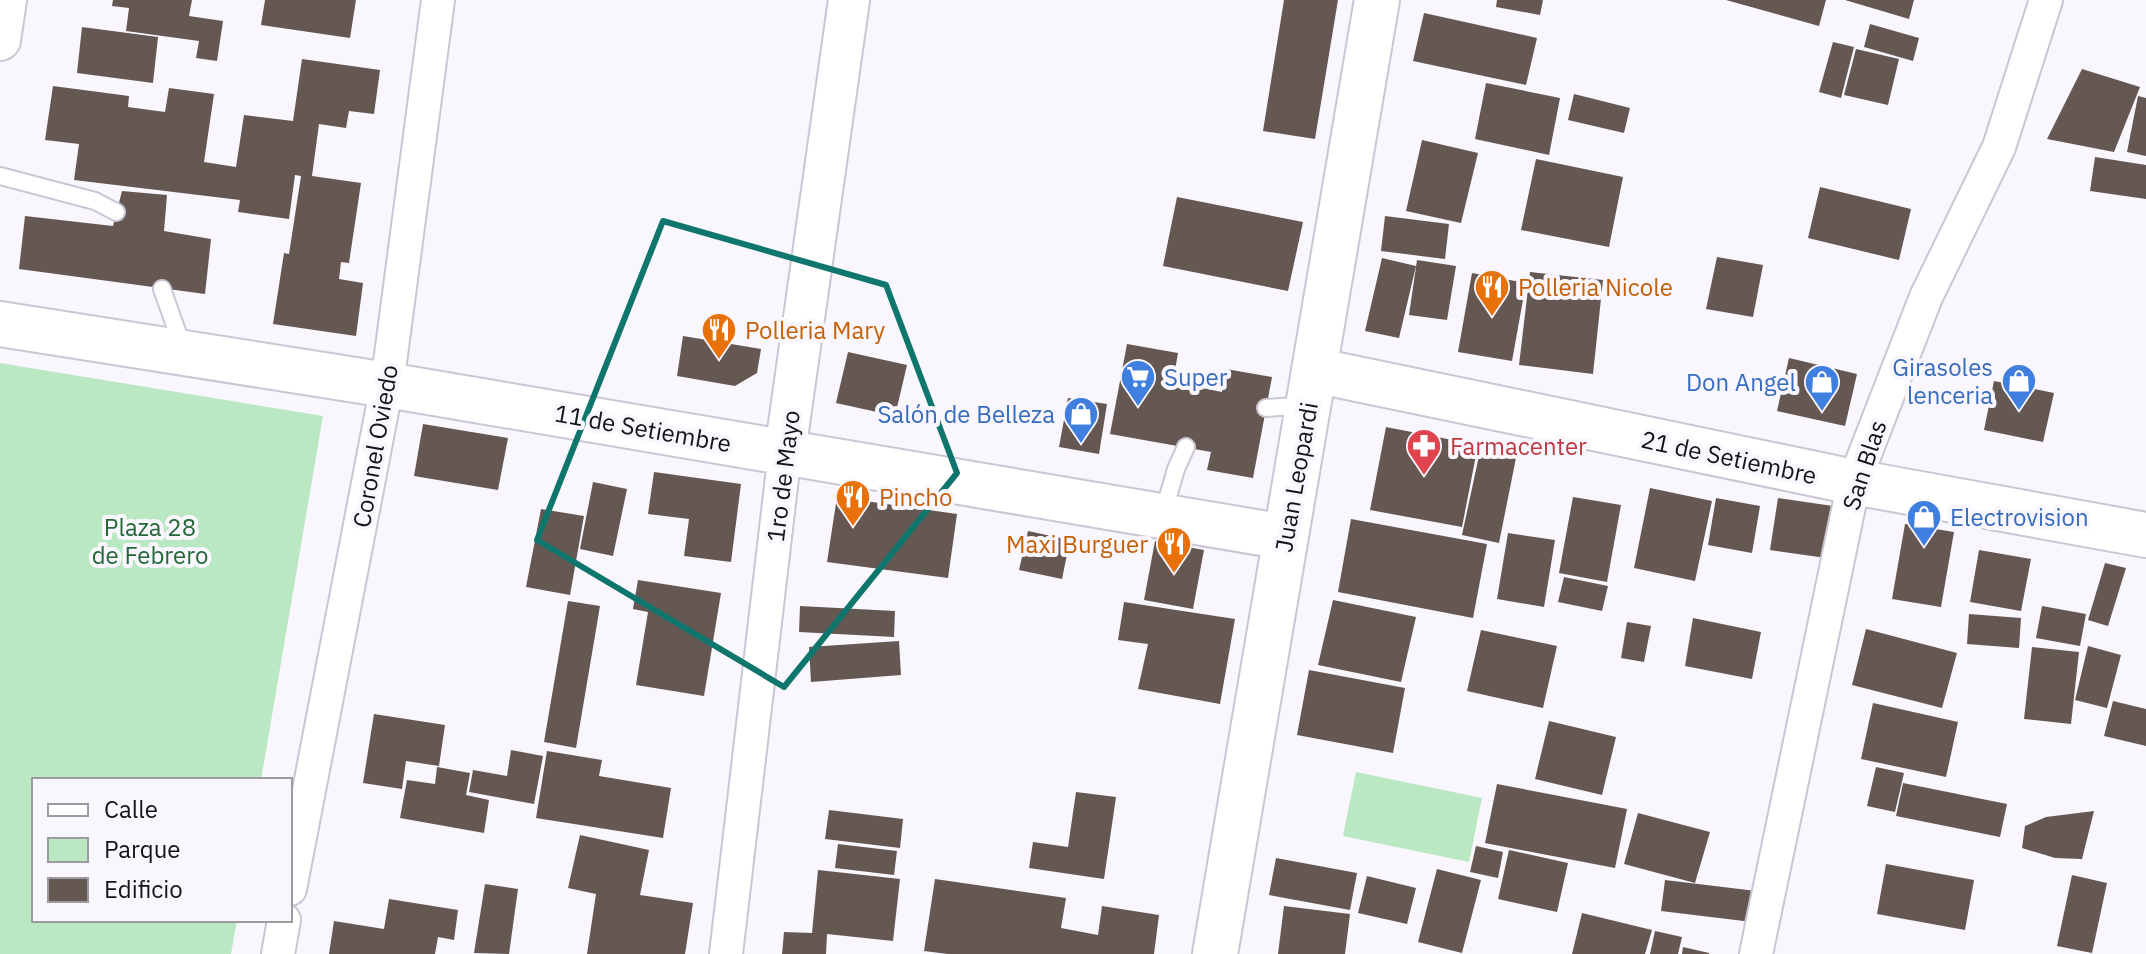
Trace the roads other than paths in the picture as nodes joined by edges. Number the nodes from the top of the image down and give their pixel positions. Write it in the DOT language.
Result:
graph roads {
  1 [pos="6,0"];
  2 [pos="438,0"];
  3 [pos="849,0"];
  4 [pos="1377,0"];
  5 [pos="2046,0"];
  6 [pos="0,40"];
  7 [pos="0,176"];
  8 [pos="116,212"];
  9 [pos="162,289"];
  10 [pos="0,324"];
  11 [pos="185,353"];
  12 [pos="387,385"];
  13 [pos="1311,388"];
  14 [pos="1266,408"];
  15 [pos="1186,447"];
  16 [pos="785,452"];
  17 [pos="1854,482"];
  18 [pos="1162,515"];
  19 [pos="2146,535"];
  20 [pos="1285,537"];
  21 [pos="292,879"];
  22 [pos="284,922"];
  23 [pos="278,954"];
  24 [pos="726,954"];
  25 [pos="1215,954"];
  26 [pos="1756,954"];
  1 -- 6 [label="street"];
  2 -- 12 [label="street, Coronel Oviedo"];
  3 -- 16 [label="street, 1ro de Mayo"];
  4 -- 13 [label="main road, Juan Leopardi"];
  5 -- 17 [label="street, San Blas"];
  7 -- 8 [label="lane"];
  9 -- 11 [label="lane"];
  10 -- 11 [label="main road, 11 de Setiembre"];
  11 -- 12 [label="main road, 11 de Setiembre"];
  12 -- 16 [label="main road, 11 de Setiembre"];
  12 -- 21 [label="street, Coronel Oviedo"];
  13 -- 14 [label="lane"];
  13 -- 17 [label="main road, 21 de Setiembre"];
  13 -- 20 [label="main road, Juan Leopardi"];
  15 -- 18 [label="lane"];
  16 -- 18 [label="main road, 11 de Setiembre"];
  16 -- 24 [label="street, 1ro de Mayo"];
  17 -- 19 [label="main road, 21 de Setiembre"];
  17 -- 26 [label="street, San Blas"];
  18 -- 20 [label="main road, 11 de Setiembre"];
  20 -- 25 [label="main road, Juan Leopardi"];
  22 -- 23 [label="street"];
}
